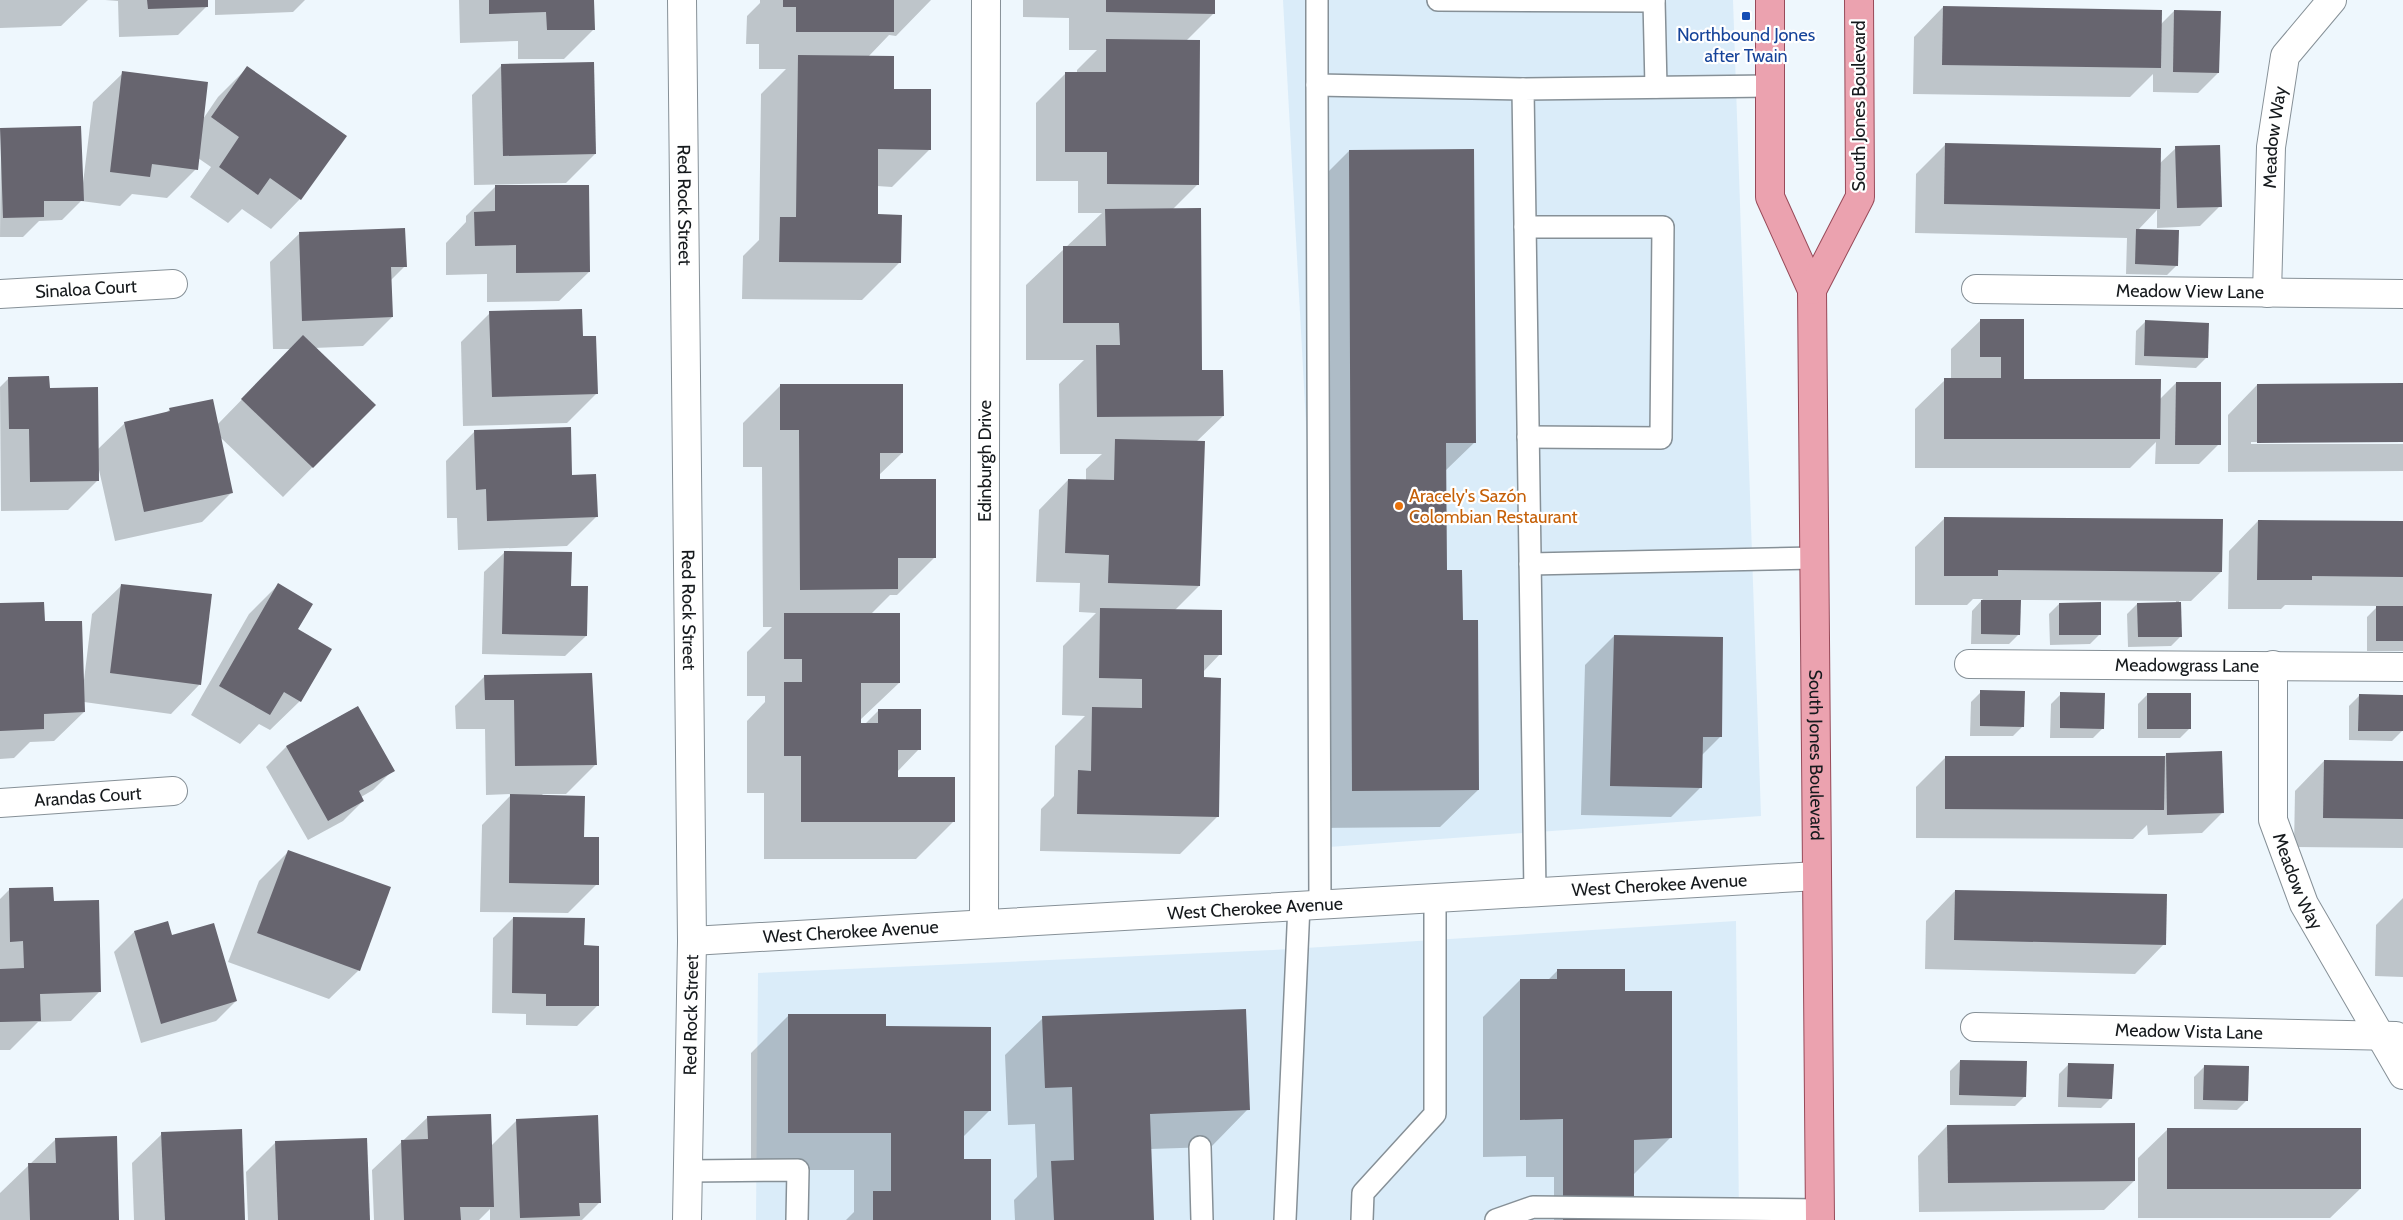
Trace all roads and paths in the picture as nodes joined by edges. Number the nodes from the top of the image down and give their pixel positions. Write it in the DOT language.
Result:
graph roads {
  1 [pos="682,0"];
  2 [pos="986,0"];
  3 [pos="1317,0"];
  4 [pos="1438,0"];
  5 [pos="1654,0"];
  6 [pos="1770,0"];
  7 [pos="1859,0"];
  8 [pos="2332,0"];
  9 [pos="1317,85"];
  10 [pos="1770,86"];
  11 [pos="1656,87"];
  12 [pos="1523,89"];
  13 [pos="1525,226"];
  14 [pos="173,284"];
  15 [pos="1812,290"];
  16 [pos="1976,290"];
  17 [pos="2267,293"];
  18 [pos="0,294"];
  19 [pos="2403,294"];
  20 [pos="1528,437"];
  21 [pos="1814,558"];
  22 [pos="1530,564"];
  23 [pos="1969,664"];
  24 [pos="2273,665"];
  25 [pos="2403,667"];
  26 [pos="173,791"];
  27 [pos="0,803"];
  28 [pos="1817,876"];
  29 [pos="1535,892"];
  30 [pos="1435,897"];
  31 [pos="1309,904"];
  32 [pos="984,922"];
  33 [pos="692,941"];
  34 [pos="1975,1027"];
  35 [pos="2392,1036"];
  36 [pos="2403,1075"];
  37 [pos="1200,1147"];
  38 [pos="689,1172"];
  39 [pos="1820,1215"];
  40 [pos="687,1220"];
  41 [pos="797,1220"];
  42 [pos="1202,1220"];
  43 [pos="1285,1220"];
  44 [pos="1362,1220"];
  45 [pos="1496,1220"];
  1 -- 33 [label="street, Red Rock Street"];
  2 -- 32 [label="street, Edinburgh Drive"];
  3 -- 9 [label="lane"];
  4 -- 5 [label="lane"];
  5 -- 11 [label="lane"];
  6 -- 10 [label="main road, South Jones Boulevard"];
  7 -- 15 [label="main road, South Jones Boulevard"];
  8 -- 17 [label="street, Meadow Way"];
  9 -- 12 [label="lane"];
  9 -- 31 [label="lane"];
  10 -- 11 [label="lane"];
  10 -- 15 [label="main road, South Jones Boulevard"];
  11 -- 12 [label="lane"];
  12 -- 13 [label="lane"];
  13 -- 20 [label="lane"];
  13 -- 20 [label="lane"];
  14 -- 18 [label="street, Sinaloa Court"];
  15 -- 21 [label="main road, South Jones Boulevard"];
  16 -- 17 [label="street, Meadow View Lane"];
  17 -- 19 [label="street, Meadow View Lane"];
  20 -- 22 [label="lane"];
  21 -- 22 [label="lane"];
  21 -- 28 [label="main road, South Jones Boulevard"];
  22 -- 29 [label="lane"];
  23 -- 24 [label="street, Meadowgrass Lane"];
  24 -- 25 [label="street, Meadowgrass Lane"];
  24 -- 35 [label="street, Meadow Way"];
  26 -- 27 [label="street, Arandas Court"];
  28 -- 29 [label="street, West Cherokee Avenue"];
  28 -- 39 [label="main road, South Jones Boulevard"];
  29 -- 30 [label="street, West Cherokee Avenue"];
  30 -- 31 [label="street, West Cherokee Avenue"];
  30 -- 44 [label="lane"];
  31 -- 32 [label="street, West Cherokee Avenue"];
  31 -- 43 [label="lane"];
  32 -- 33 [label="street, West Cherokee Avenue"];
  33 -- 38 [label="street, Red Rock Street"];
  34 -- 35 [label="street, Meadow Vista Lane"];
  35 -- 36 [label="street, Meadow Way"];
  37 -- 42 [label="lane"];
  38 -- 40 [label="street, Red Rock Street"];
  38 -- 41 [label="lane"];
  39 -- 45 [label="lane"];
}
